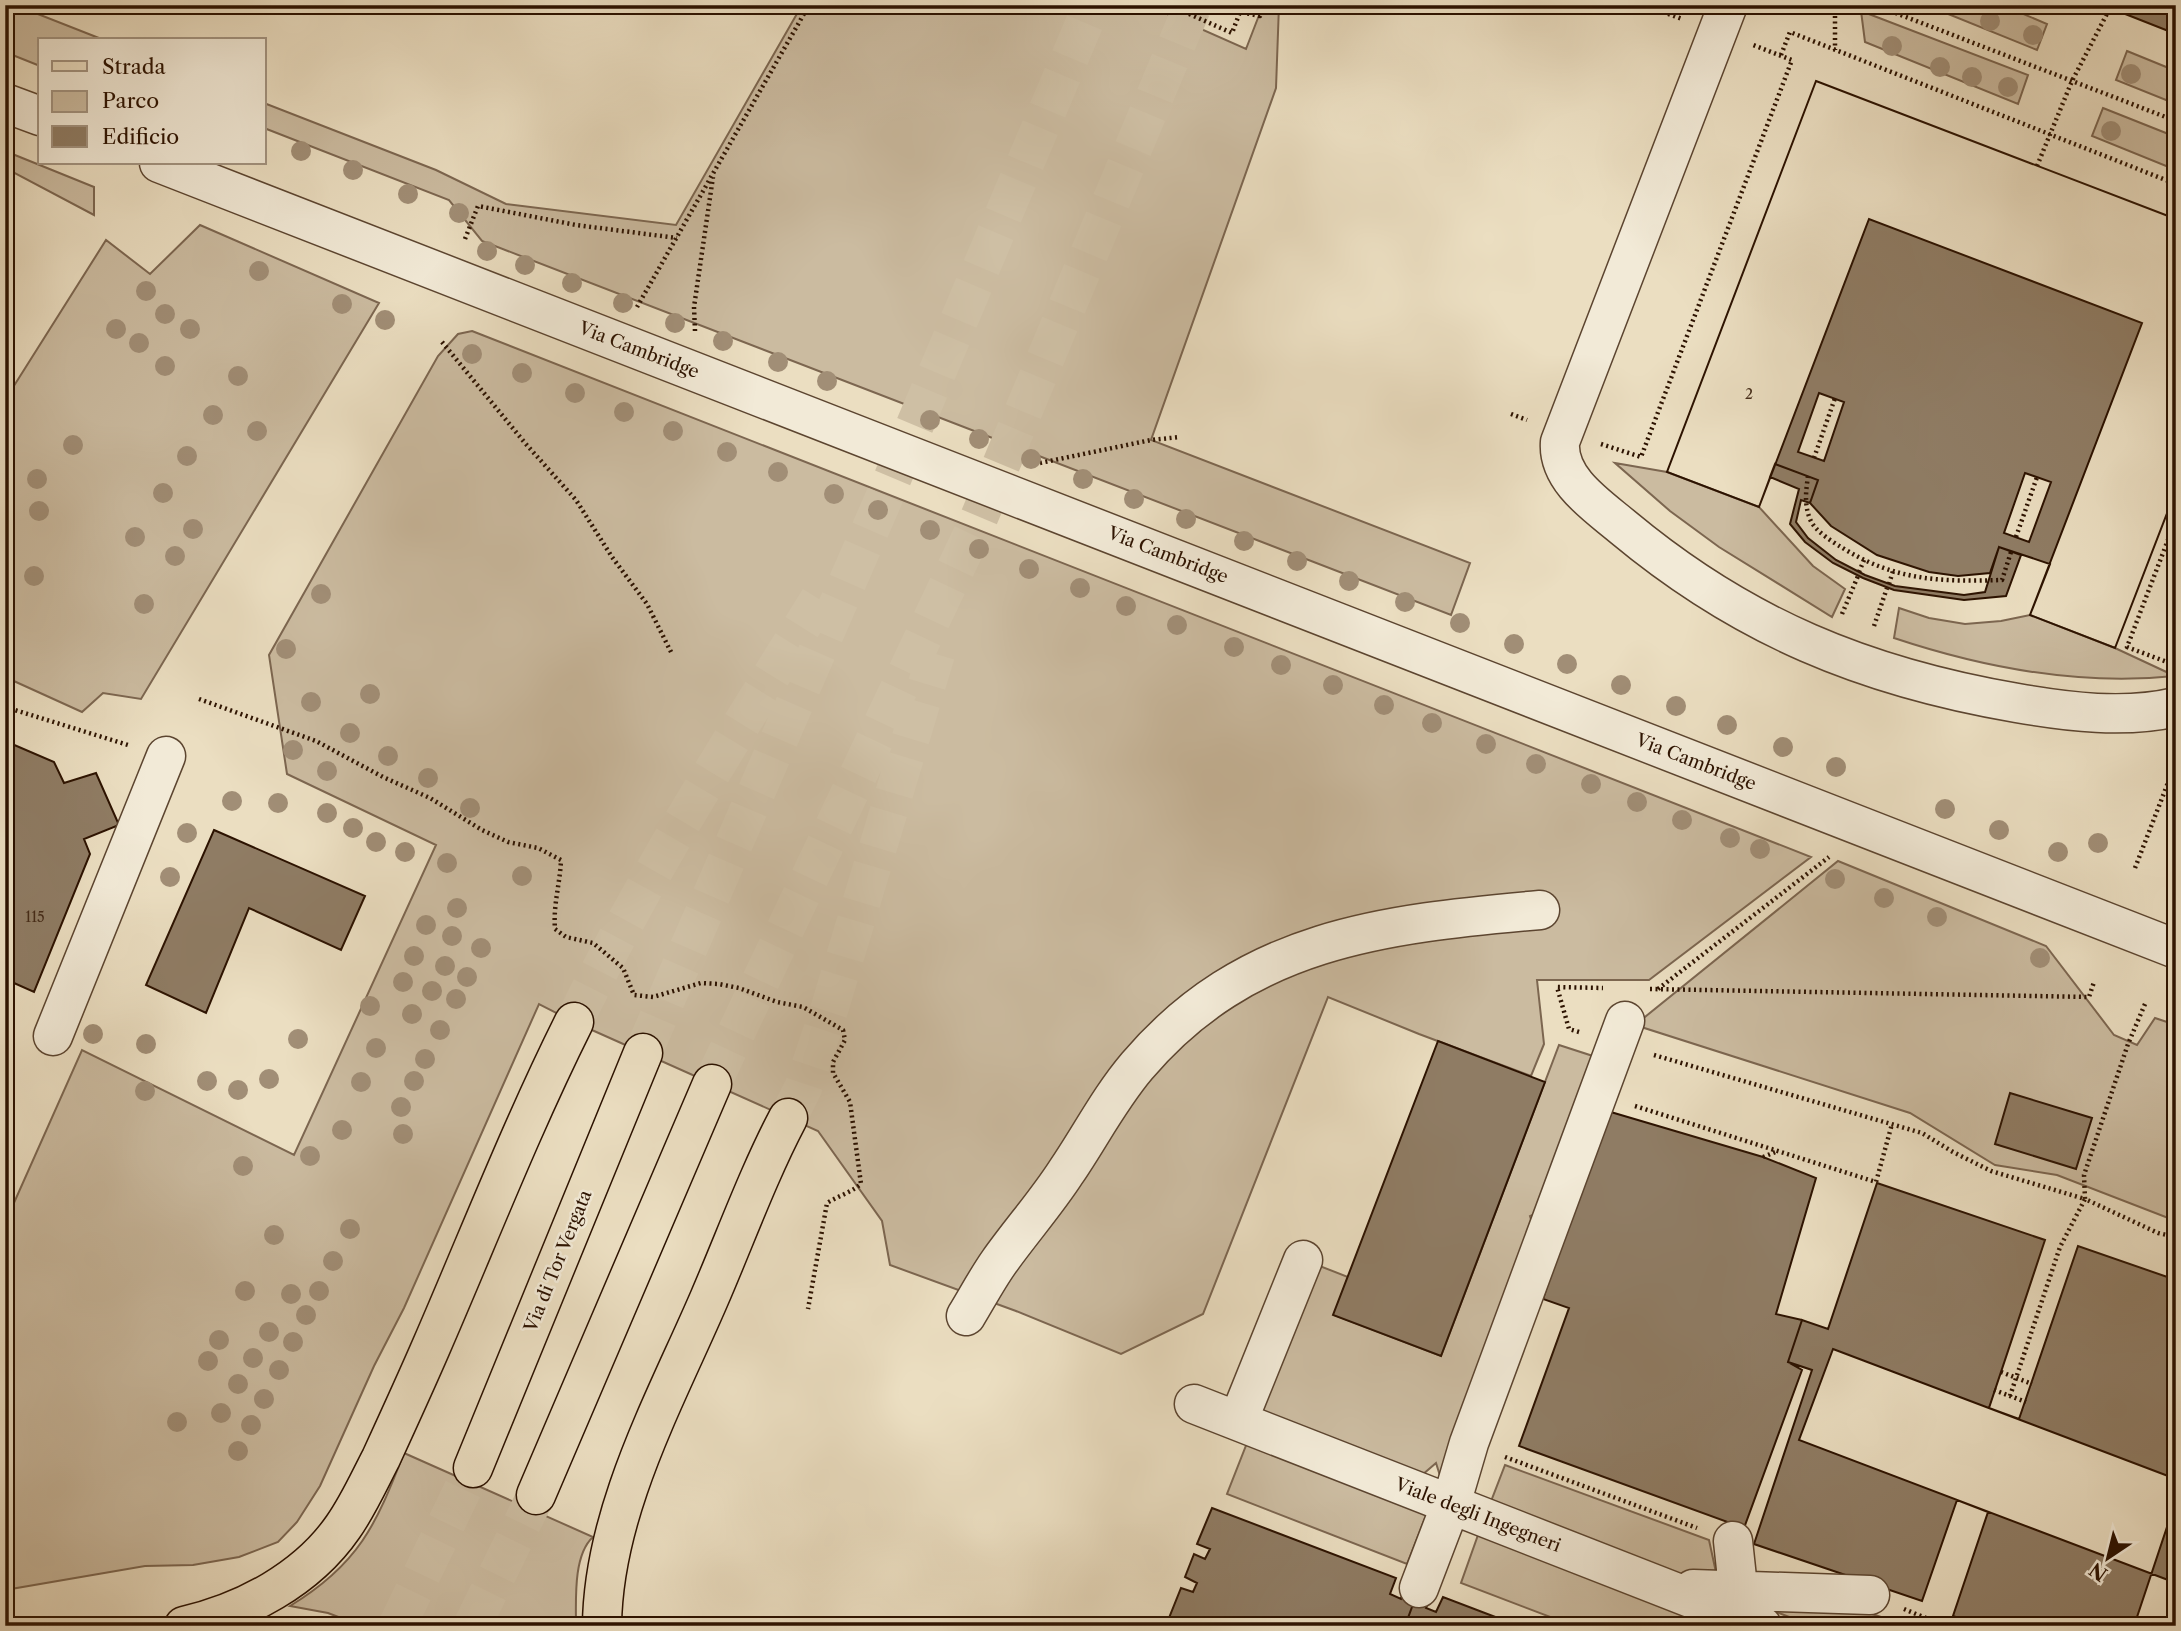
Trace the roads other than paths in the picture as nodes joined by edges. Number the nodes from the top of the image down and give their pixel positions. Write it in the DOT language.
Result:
graph roads {
  1 [pos="1728,5"];
  2 [pos="5,103"];
  3 [pos="38,115"];
  4 [pos="162,164"];
  5 [pos="2176,707"];
  6 [pos="166,756"];
  7 [pos="1540,910"];
  8 [pos="2176,949"];
  9 [pos="574,1022"];
  10 [pos="1620,1033"];
  11 [pos="53,1036"];
  12 [pos="643,1053"];
  13 [pos="712,1084"];
  14 [pos="789,1118"];
  15 [pos="1303,1260"];
  16 [pos="966,1316"];
  17 [pos="1194,1404"];
  18 [pos="1238,1421"];
  19 [pos="473,1468"];
  20 [pos="536,1495"];
  21 [pos="1451,1504"];
  22 [pos="1733,1541"];
  23 [pos="1419,1588"];
  24 [pos="1870,1595"];
  25 [pos="1747,1611"];
  26 [pos="184,1626"];
  27 [pos="602,1626"];
  1 -- 5 [label="street"];
  2 -- 3 [label="street"];
  4 -- 8 [label="street, Via Cambridge"];
  6 -- 11 [label="street"];
  7 -- 16 [label="street"];
  9 -- 26 [label="main road"];
  10 -- 21 [label="street"];
  12 -- 19 [label="main road, Via di Tor Vergata"];
  13 -- 20 [label="main road"];
  14 -- 27 [label="main road"];
  15 -- 18 [label="street"];
  17 -- 18 [label="street, Viale degli Ingegneri"];
  18 -- 21 [label="street, Viale degli Ingegneri"];
  21 -- 23 [label="street"];
  21 -- 25 [label="street, Viale degli Ingegneri"];
  22 -- 25 [label="street"];
  24 -- 25 [label="street, Viale degli Ingegneri"];
}
